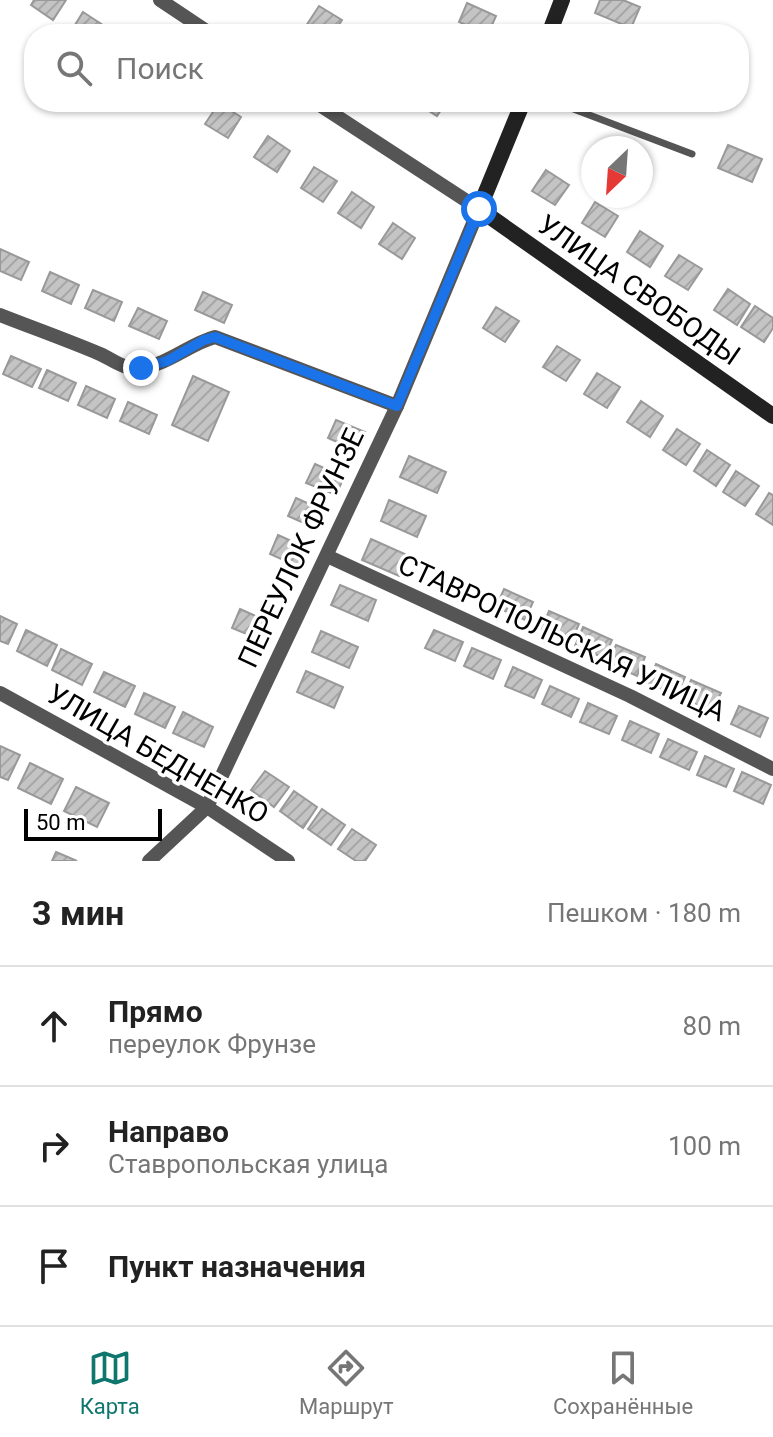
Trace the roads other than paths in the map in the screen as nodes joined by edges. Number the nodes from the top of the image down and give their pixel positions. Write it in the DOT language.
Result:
graph roads {
  1 [pos="160,0"];
  2 [pos="562,0"];
  3 [pos="196,24"];
  4 [pos="553,24"];
  5 [pos="330,112"];
  6 [pos="519,112"];
  7 [pos="581,112"];
  8 [pos="692,154"];
  9 [pos="479,209"];
  10 [pos="0,315"];
  11 [pos="397,406"];
  12 [pos="773,416"];
  13 [pos="327,556"];
  14 [pos="0,693"];
  15 [pos="773,769"];
  16 [pos="207,807"];
  17 [pos="149,861"];
  18 [pos="288,861"];
  1 -- 3 [label="street"];
  2 -- 4 [label="main road"];
  5 -- 9 [label="street, УЛИЦА СВОБОДЫ"];
  6 -- 9 [label="main road, ПЕРЕУЛОК ФРУНЗЕ"];
  7 -- 8 [label="lane"];
  9 -- 11 [label="street, ПЕРЕУЛОК ФРУНЗЕ"];
  9 -- 12 [label="main road, УЛИЦА СВОБОДЫ"];
  10 -- 11 [label="street"];
  11 -- 13 [label="street, ПЕРЕУЛОК ФРУНЗЕ"];
  13 -- 15 [label="street, СТАВРОПОЛЬСКАЯ УЛИЦА"];
  13 -- 16 [label="street, ПЕРЕУЛОК ФРУНЗЕ"];
  14 -- 16 [label="street, УЛИЦА БЕДНЕНКО"];
  16 -- 17 [label="street, ПЕРЕУЛОК ФРУНЗЕ"];
  16 -- 18 [label="street, УЛИЦА БЕДНЕНКО"];
}
